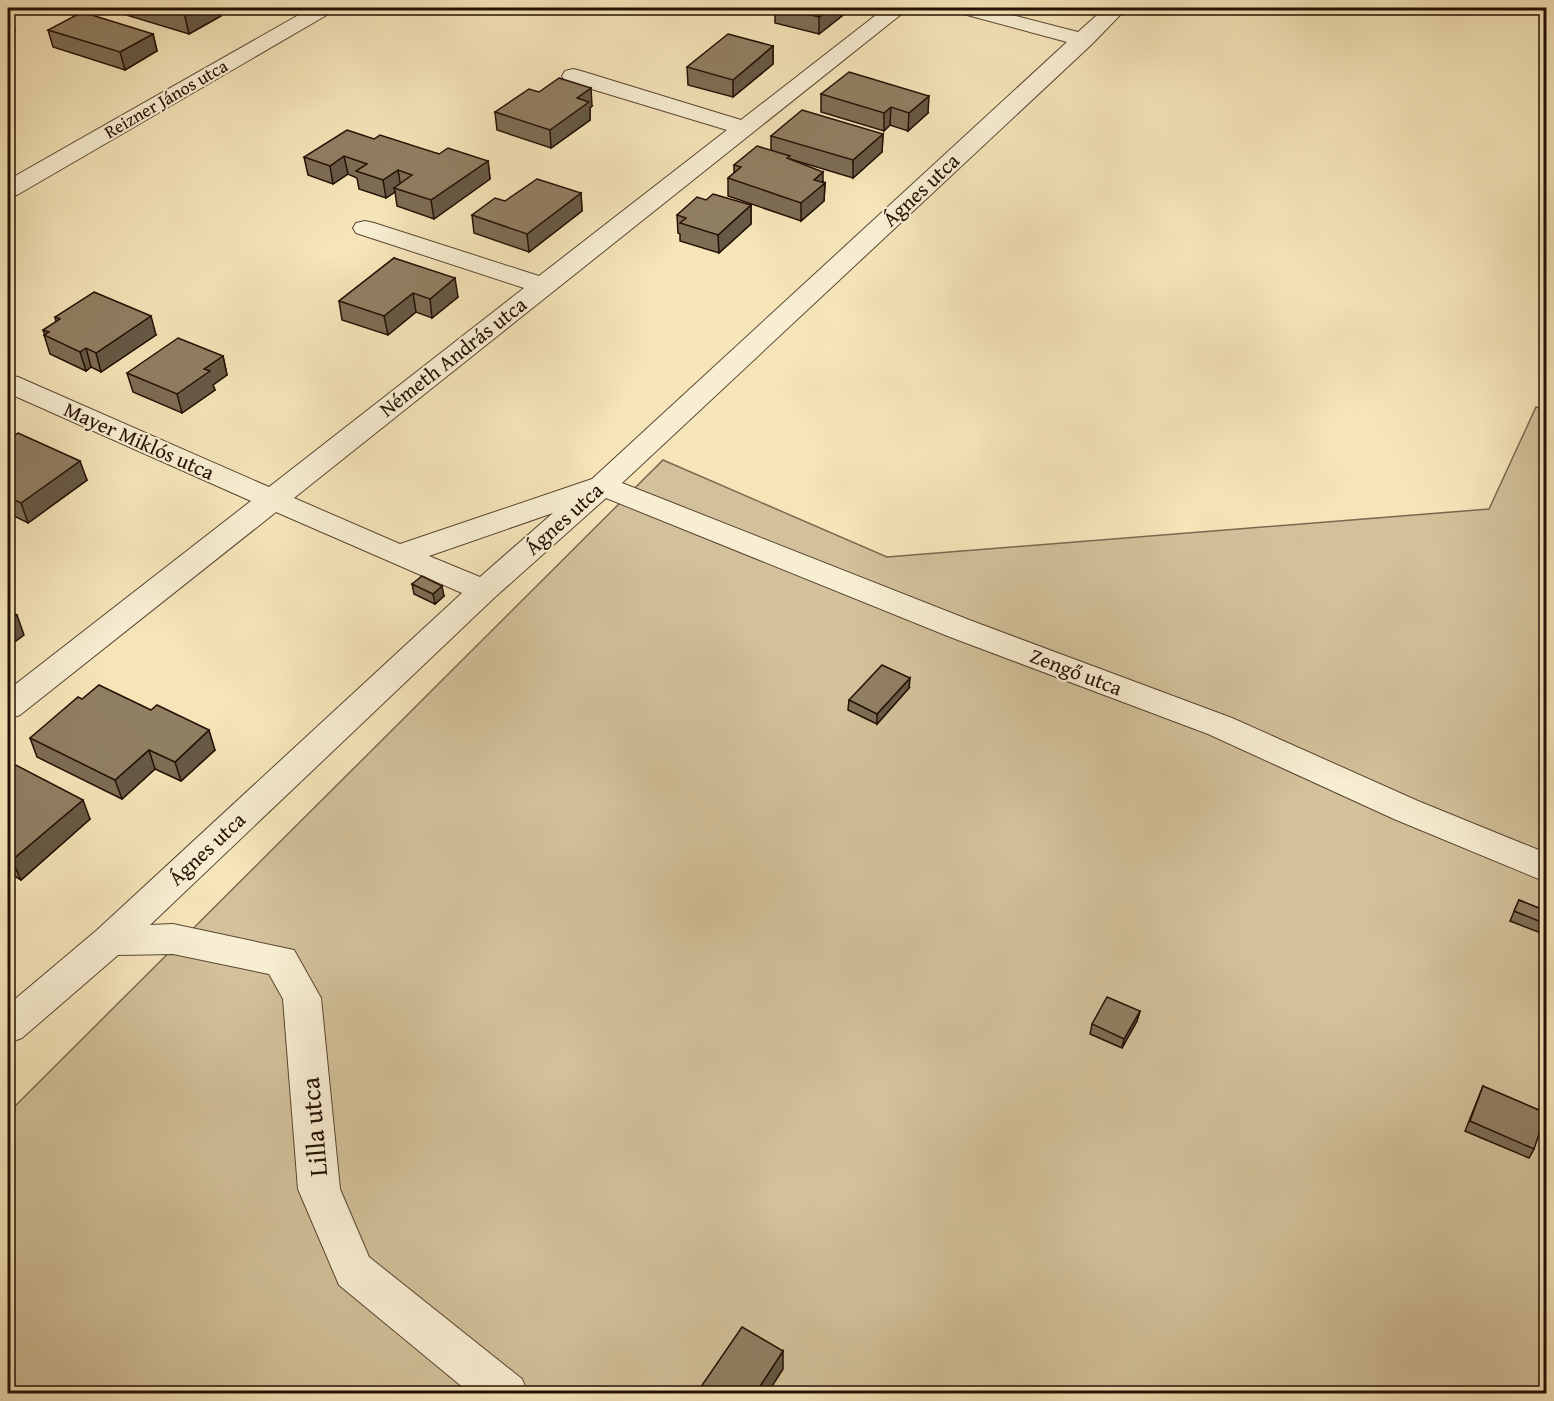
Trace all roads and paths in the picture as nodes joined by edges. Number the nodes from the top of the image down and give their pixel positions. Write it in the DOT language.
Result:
graph roads {
  1 [pos="325,8"];
  2 [pos="898,8"];
  3 [pos="963,8"];
  4 [pos="1117,8"];
  5 [pos="1083,40"];
  6 [pos="573,76"];
  7 [pos="744,128"];
  8 [pos="8,190"];
  9 [pos="365,228"];
  10 [pos="543,286"];
  11 [pos="8,383"];
  12 [pos="602,486"];
  13 [pos="272,499"];
  14 [pos="399,555"];
  15 [pos="484,590"];
  16 [pos="8,706"];
  17 [pos="1546,868"];
  18 [pos="110,940"];
  19 [pos="8,1027"];
  20 [pos="506,1394"];
  1 -- 8 [label="street, Reizner János utca"];
  2 -- 7 [label="street, Németh András utca"];
  3 -- 5 [label="street"];
  4 -- 5 [label="street, Ágnes utca"];
  5 -- 12 [label="street, Ágnes utca"];
  6 -- 7 [label="street"];
  7 -- 10 [label="street, Németh András utca"];
  9 -- 10 [label="street"];
  10 -- 13 [label="street, Németh András utca"];
  11 -- 13 [label="street, Mayer Miklós utca"];
  12 -- 14 [label="street"];
  12 -- 15 [label="street, Ágnes utca"];
  12 -- 17 [label="street, Zengő utca"];
  13 -- 14 [label="street, Mayer Miklós utca"];
  13 -- 16 [label="street, Németh András utca"];
  14 -- 15 [label="street, Mayer Miklós utca"];
  15 -- 18 [label="street, Ágnes utca"];
  18 -- 19 [label="street, Ágnes utca"];
  18 -- 20 [label="street, Lilla utca"];
}
